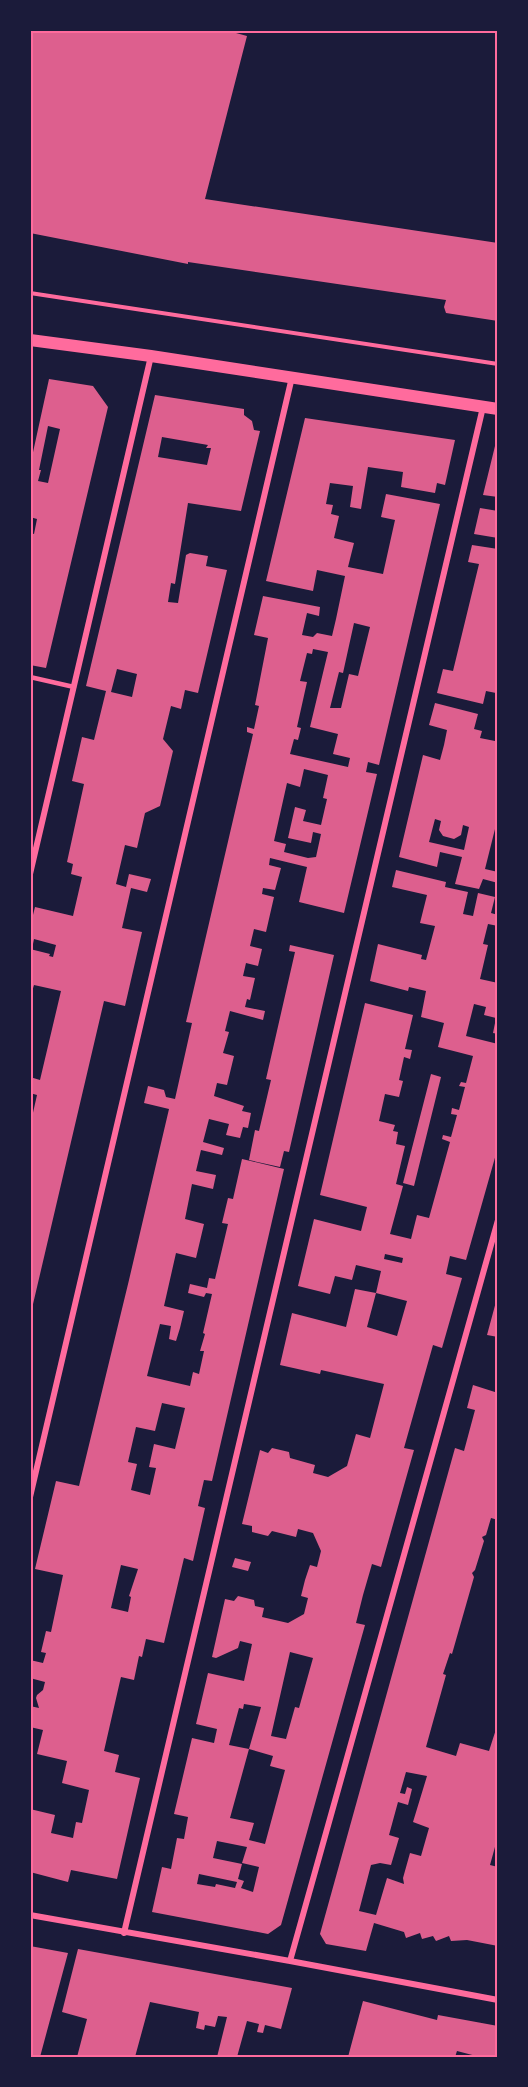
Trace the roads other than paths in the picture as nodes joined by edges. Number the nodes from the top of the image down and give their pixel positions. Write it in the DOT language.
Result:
graph roads {
  1 [pos="30,340"];
  2 [pos="151,356"];
  3 [pos="292,377"];
  4 [pos="483,406"];
  5 [pos="498,409"];
  6 [pos="30,677"];
  7 [pos="74,687"];
  8 [pos="30,874"];
  9 [pos="498,1220"];
  10 [pos="30,1497"];
  11 [pos="30,1916"];
  12 [pos="124,1933"];
  13 [pos="290,1961"];
  14 [pos="498,2000"];
  1 -- 2 [label="main road"];
  2 -- 3 [label="main road"];
  2 -- 7 [label="street"];
  3 -- 4 [label="main road"];
  3 -- 10 [label="street"];
  4 -- 5 [label="main road"];
  4 -- 12 [label="street"];
  6 -- 7 [label="lane"];
  7 -- 8 [label="street"];
  9 -- 13 [label="street"];
  11 -- 12 [label="street"];
  12 -- 13 [label="street"];
  13 -- 14 [label="street"];
}
